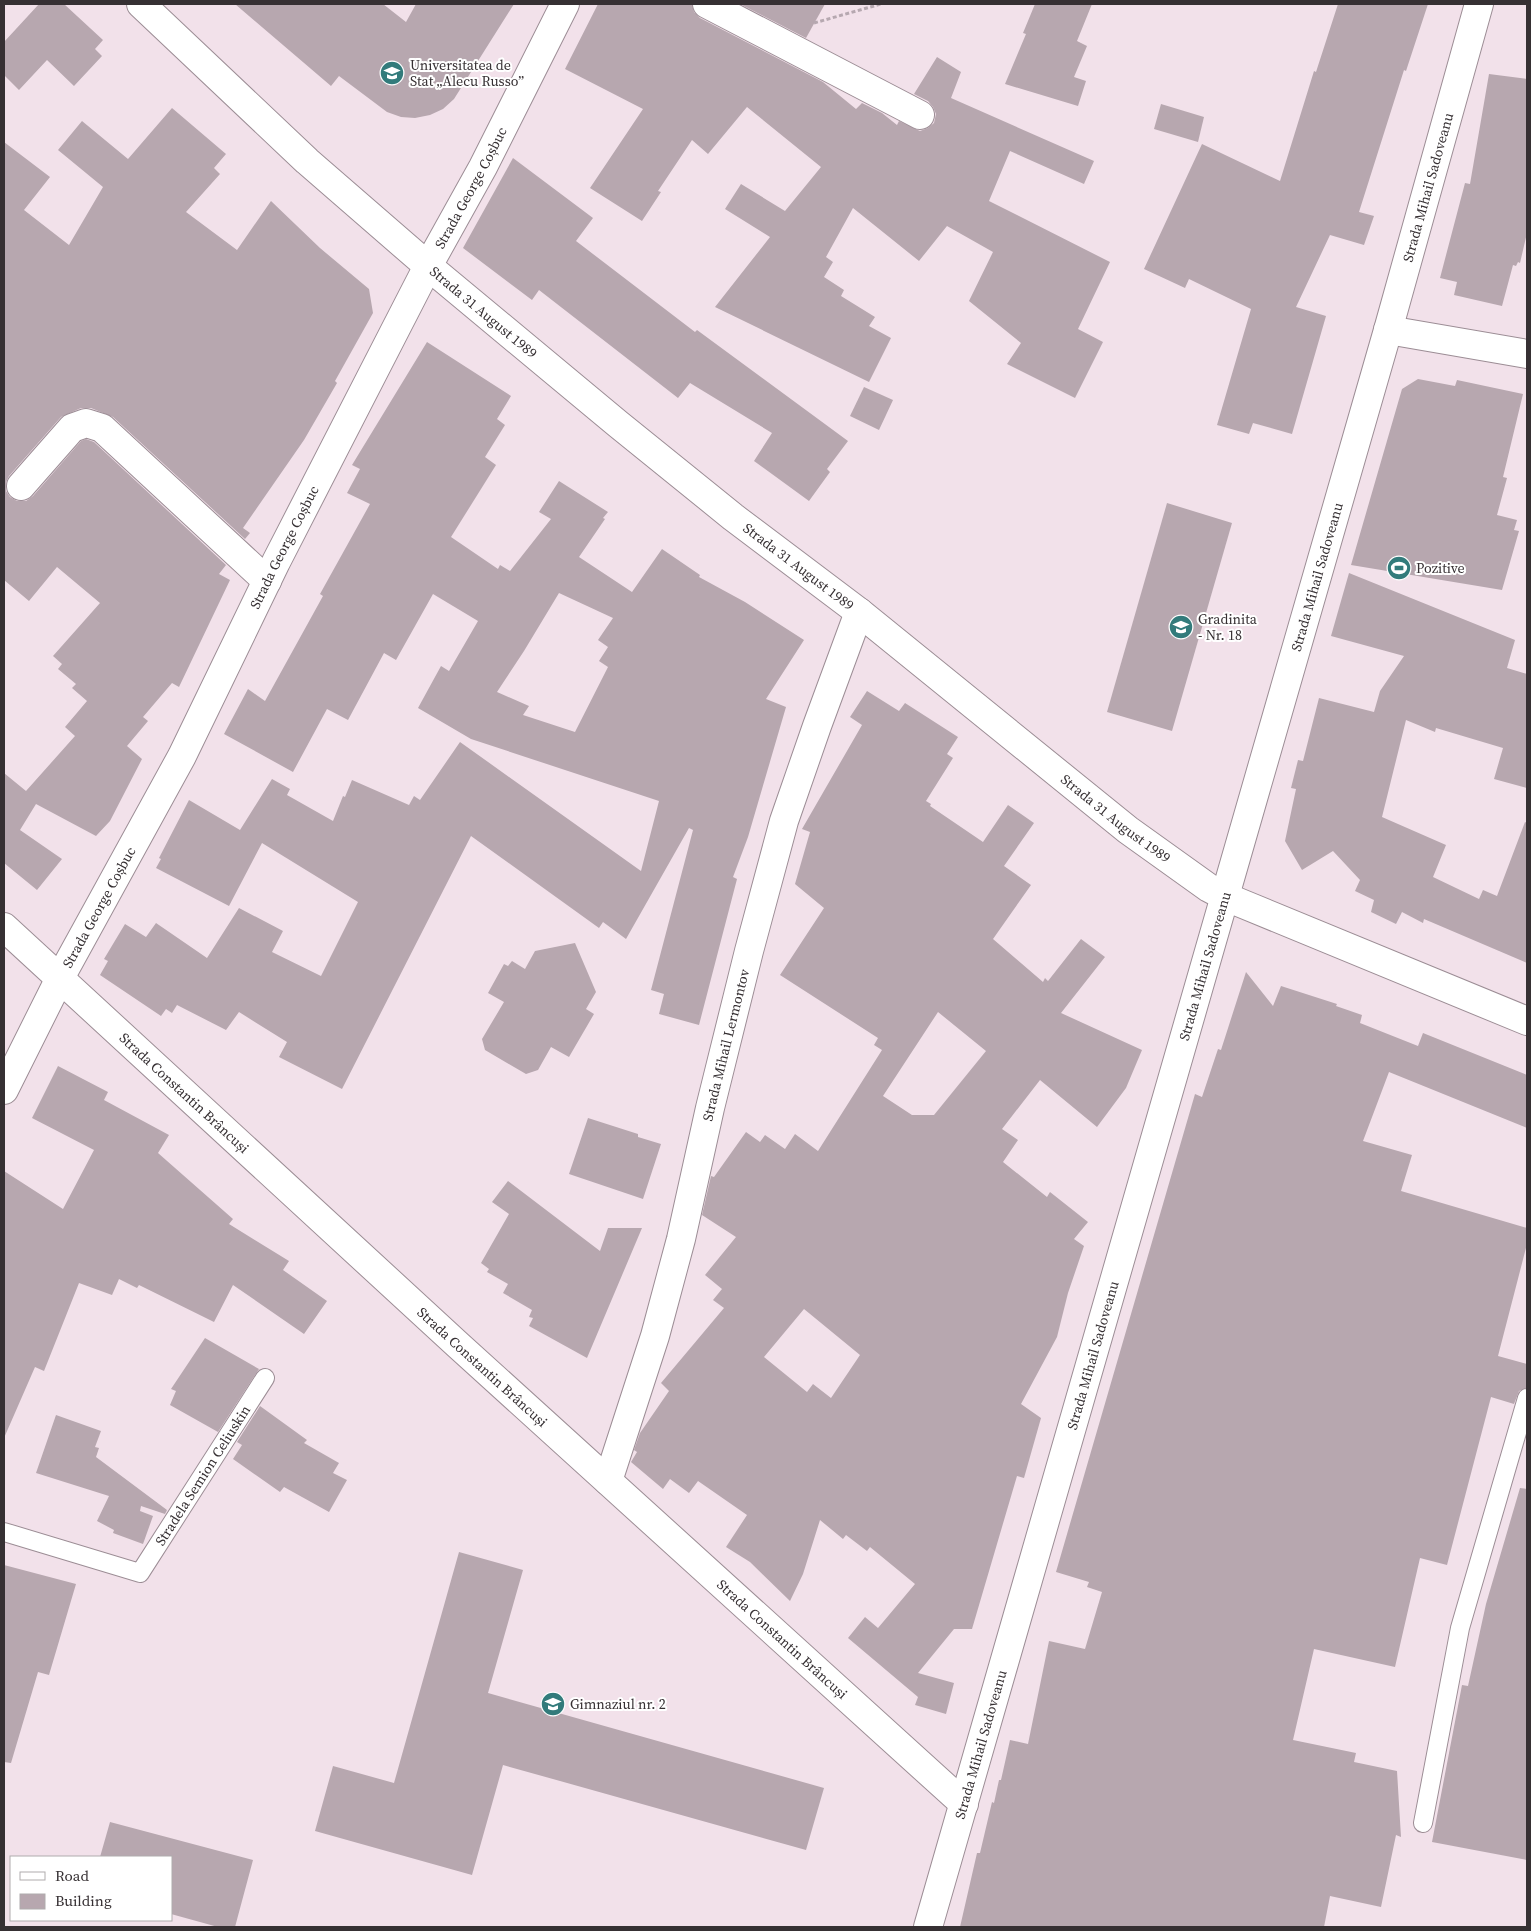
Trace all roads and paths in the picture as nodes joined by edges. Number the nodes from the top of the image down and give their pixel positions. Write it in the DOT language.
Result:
graph roads {
  1 [pos="141,4"];
  2 [pos="565,4"];
  3 [pos="707,4"];
  4 [pos="881,4"];
  5 [pos="1479,4"];
  6 [pos="770,37"];
  7 [pos="920,115"];
  8 [pos="428,266"];
  9 [pos="1388,330"];
  10 [pos="1527,354"];
  11 [pos="21,486"];
  12 [pos="267,581"];
  13 [pos="859,612"];
  14 [pos="1226,897"];
  15 [pos="4,927"];
  16 [pos="60,978"];
  17 [pos="1527,1021"];
  18 [pos="4,1090"];
  19 [pos="266,1378"];
  20 [pos="1527,1398"];
  21 [pos="608,1481"];
  22 [pos="4,1532"];
  23 [pos="964,1804"];
  24 [pos="1423,1823"];
  25 [pos="928,1927"];
  1 -- 8 [label="street, Strada 31 August 1989"];
  2 -- 8 [label="street, Strada George Coșbuc"];
  3 -- 6 [label="street"];
  4 -- 6 [label="path"];
  5 -- 9 [label="street, Strada Mihail Sadoveanu"];
  6 -- 7 [label="street"];
  8 -- 12 [label="street, Strada George Coșbuc"];
  8 -- 13 [label="street, Strada 31 August 1989"];
  9 -- 10 [label="street"];
  9 -- 14 [label="street, Strada Mihail Sadoveanu"];
  11 -- 12 [label="street"];
  12 -- 16 [label="street, Strada George Coșbuc"];
  13 -- 14 [label="street, Strada 31 August 1989"];
  13 -- 21 [label="street, Strada Mihail Lermontov"];
  14 -- 17 [label="street, Strada 31 August 1989"];
  14 -- 23 [label="street, Strada Mihail Sadoveanu"];
  15 -- 16 [label="street, Strada Constantin Brâncuși"];
  16 -- 18 [label="street, Strada George Coșbuc"];
  16 -- 21 [label="street, Strada Constantin Brâncuși"];
  19 -- 22 [label="lane, Stradela Semion Celiuskin"];
  20 -- 24 [label="lane"];
  21 -- 23 [label="street, Strada Constantin Brâncuși"];
  23 -- 25 [label="street, Strada Mihail Sadoveanu"];
}
